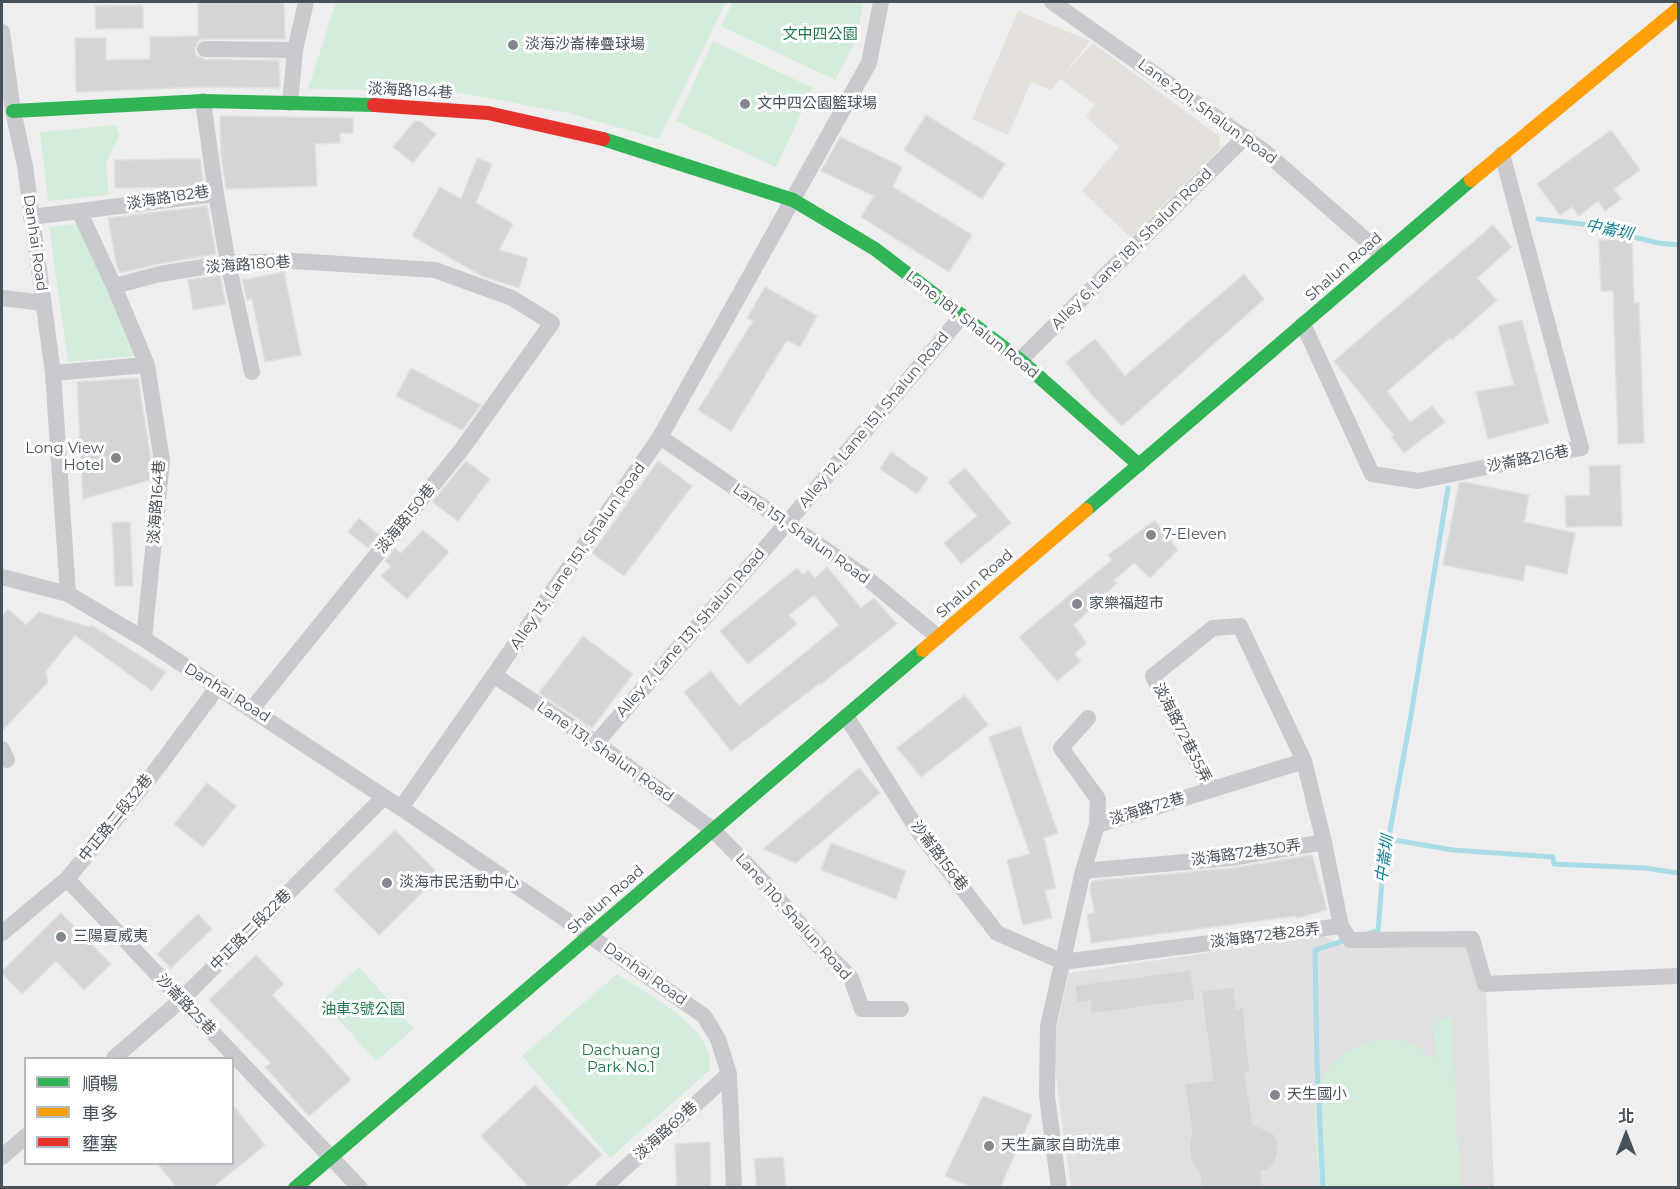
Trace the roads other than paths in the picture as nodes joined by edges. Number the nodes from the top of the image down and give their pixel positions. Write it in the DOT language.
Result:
graph roads {
  1 [pos="306,2"];
  2 [pos="881,2"];
  3 [pos="1052,2"];
  4 [pos="1678,9"];
  5 [pos="2,32"];
  6 [pos="205,49"];
  7 [pos="295,50"];
  8 [pos="203,101"];
  9 [pos="290,103"];
  10 [pos="13,111"];
  11 [pos="1245,137"];
  12 [pos="1502,154"];
  13 [pos="216,194"];
  14 [pos="793,200"];
  15 [pos="79,211"];
  16 [pos="31,217"];
  17 [pos="1383,255"];
  18 [pos="228,263"];
  19 [pos="114,286"];
  20 [pos="2,298"];
  21 [pos="44,303"];
  22 [pos="962,316"];
  23 [pos="552,323"];
  24 [pos="1303,324"];
  25 [pos="1020,360"];
  26 [pos="147,365"];
  27 [pos="252,372"];
  28 [pos="53,373"];
  29 [pos="660,437"];
  30 [pos="1139,465"];
  31 [pos="787,523"];
  32 [pos="4,579"];
  33 [pos="68,594"];
  34 [pos="938,637"];
  35 [pos="144,639"];
  36 [pos="495,676"];
  37 [pos="217,688"];
  38 [pos="252,709"];
  39 [pos="846,716"];
  40 [pos="1088,718"];
  41 [pos="596,743"];
  42 [pos="1304,760"];
  43 [pos="1211,789"];
  44 [pos="384,797"];
  45 [pos="401,808"];
  46 [pos="1097,825"];
  47 [pos="713,830"];
  48 [pos="1324,842"];
  49 [pos="1083,871"];
  50 [pos="67,879"];
  51 [pos="1341,926"];
  52 [pos="2,933"];
  53 [pos="590,936"];
  54 [pos="1063,962"];
  55 [pos="1678,976"];
  56 [pos="182,1000"];
  57 [pos="901,1010"];
  58 [pos="116,1057"];
  59 [pos="729,1074"];
  60 [pos="24,1138"];
  61 [pos="332,1156"];
  62 [pos="2,1157"];
  63 [pos="295,1188"];
  64 [pos="360,1188"];
  65 [pos="603,1188"];
  66 [pos="734,1188"];
  67 [pos="1059,1188"];
  1 -- 7 [label="street"];
  2 -- 14 [label="street"];
  3 -- 11 [label="street, Lane 201, Shalun Road"];
  4 -- 12 [label="street, Shalun Road"];
  5 -- 10 [label="street, Danhai Road"];
  6 -- 7 [label="street"];
  7 -- 9 [label="street"];
  8 -- 9 [label="street, 淡海路184巷"];
  8 -- 10 [label="street, 淡海路184巷"];
  8 -- 13 [label="street, 淡海路182巷"];
  9 -- 14 [label="street, 淡海路184巷"];
  10 -- 16 [label="street, Danhai Road"];
  11 -- 17 [label="street, Lane 201, Shalun Road"];
  11 -- 25 [label="street, Alley 6, Lane 181, Shalun Road"];
  12 -- 17 [label="street, Shalun Road"];
  12 -- 24 [label="street, 沙崙路216巷"];
  13 -- 15 [label="street, 淡海路182巷"];
  13 -- 18 [label="street"];
  14 -- 22 [label="street, Lane 181, Shalun Road"];
  14 -- 29 [label="street"];
  15 -- 16 [label="street, 淡海路182巷"];
  15 -- 19 [label="street"];
  16 -- 21 [label="street, Danhai Road"];
  17 -- 24 [label="street, Shalun Road"];
  18 -- 19 [label="street, 淡海路180巷"];
  18 -- 23 [label="street, 淡海路180巷"];
  18 -- 27 [label="street"];
  19 -- 26 [label="street"];
  20 -- 21 [label="street"];
  21 -- 28 [label="street, Danhai Road"];
  22 -- 25 [label="street, Lane 181, Shalun Road"];
  22 -- 31 [label="street, Alley 12, Lane 151, Shalun Road"];
  23 -- 38 [label="street, 淡海路150巷"];
  24 -- 30 [label="street, Shalun Road"];
  25 -- 30 [label="street, Lane 181, Shalun Road"];
  26 -- 28 [label="street"];
  26 -- 35 [label="street, 淡海路164巷"];
  28 -- 33 [label="street, Danhai Road"];
  29 -- 31 [label="street, Lane 151, Shalun Road"];
  29 -- 36 [label="street, Alley 13, Lane 151, Shalun Road"];
  30 -- 34 [label="street, Shalun Road"];
  31 -- 34 [label="street, Lane 151, Shalun Road"];
  31 -- 41 [label="street, Alley 7, Lane 131, Shalun Road"];
  32 -- 33 [label="street"];
  33 -- 35 [label="street, Danhai Road"];
  34 -- 39 [label="street, Shalun Road"];
  35 -- 37 [label="street, Danhai Road"];
  36 -- 41 [label="street, Lane 131, Shalun Road"];
  36 -- 45 [label="street, Alley 13, Lane 151, Shalun Road"];
  37 -- 38 [label="street, Danhai Road"];
  37 -- 50 [label="street, 中正路二段32巷"];
  38 -- 44 [label="street, Danhai Road"];
  39 -- 47 [label="street, Shalun Road"];
  39 -- 54 [label="street, 沙崙路156巷"];
  40 -- 46 [label="street"];
  41 -- 47 [label="street, Lane 131, Shalun Road"];
  42 -- 43 [label="street, 淡海路72巷"];
  42 -- 43 [label="street, 淡海路72巷35弄"];
  42 -- 48 [label="street"];
  43 -- 46 [label="street, 淡海路72巷"];
  44 -- 45 [label="street, Danhai Road"];
  44 -- 56 [label="street, 中正路二段22巷"];
  45 -- 53 [label="street, Danhai Road"];
  46 -- 49 [label="street, 淡海路72巷"];
  47 -- 53 [label="street, Shalun Road"];
  47 -- 57 [label="street, Lane 110, Shalun Road"];
  48 -- 49 [label="street, 淡海路72巷30弄"];
  48 -- 51 [label="street"];
  49 -- 54 [label="street, 淡海路72巷"];
  50 -- 52 [label="street, 中正路二段32巷"];
  50 -- 56 [label="street, 沙崙路25巷"];
  51 -- 54 [label="street, 淡海路72巷28弄"];
  51 -- 55 [label="street, 淡海路72巷28弄"];
  53 -- 59 [label="street, Danhai Road"];
  53 -- 61 [label="street, Shalun Road"];
  54 -- 67 [label="street, 淡海路72巷"];
  56 -- 58 [label="street, 中正路二段22巷"];
  56 -- 61 [label="street, 沙崙路25巷"];
  59 -- 65 [label="street, 淡海路69巷"];
  59 -- 66 [label="street, Danhai Road"];
  60 -- 62 [label="street"];
  61 -- 63 [label="street, Shalun Road"];
  61 -- 64 [label="street, 沙崙路25巷"];
}
